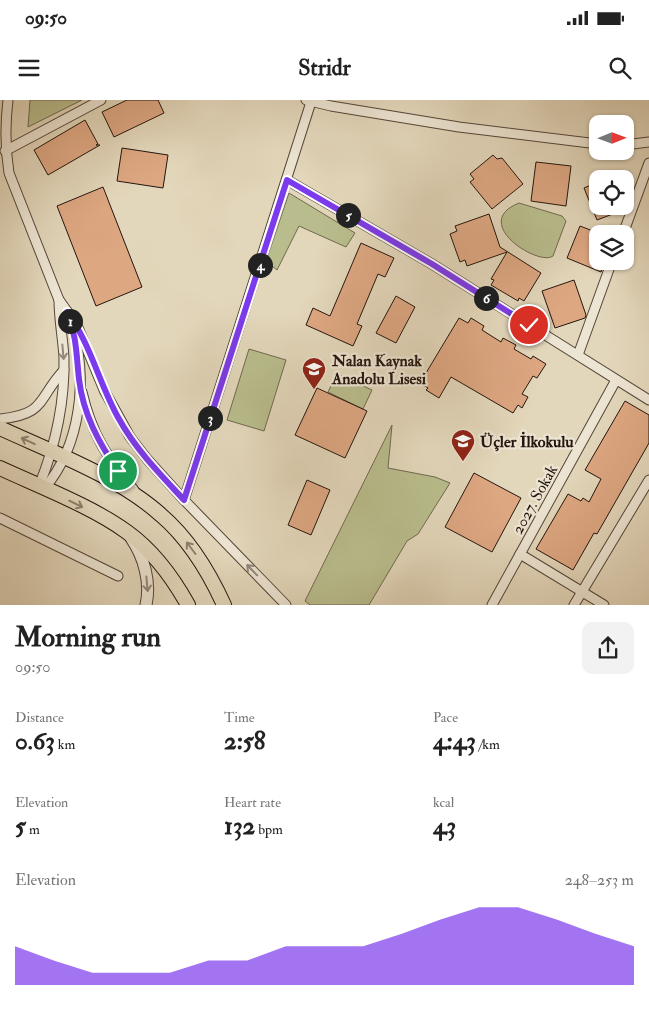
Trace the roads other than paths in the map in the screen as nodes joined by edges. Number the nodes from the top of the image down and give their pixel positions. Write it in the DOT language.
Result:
graph roads {
  1 [pos="8,100"];
  2 [pos="101,100"];
  3 [pos="308,101"];
  4 [pos="649,142"];
  5 [pos="589,143"];
  6 [pos="634,144"];
  7 [pos="5,151"];
  8 [pos="649,163"];
  9 [pos="287,180"];
  10 [pos="626,225"];
  11 [pos="609,270"];
  12 [pos="59,300"];
  13 [pos="67,312"];
  14 [pos="578,355"];
  15 [pos="64,370"];
  16 [pos="79,379"];
  17 [pos="616,380"];
  18 [pos="649,400"];
  19 [pos="0,419"];
  20 [pos="0,428"];
  21 [pos="59,456"];
  22 [pos="0,468"];
  23 [pos="649,480"];
  24 [pos="42,488"];
  25 [pos="184,500"];
  26 [pos="144,502"];
  27 [pos="0,518"];
  28 [pos="127,532"];
  29 [pos="520,554"];
  30 [pos="118,576"];
  31 [pos="582,591"];
  32 [pos="146,605"];
  33 [pos="188,605"];
  34 [pos="224,605"];
  35 [pos="286,605"];
  36 [pos="492,605"];
  37 [pos="574,605"];
  38 [pos="604,605"];
  1 -- 7 [label="street"];
  2 -- 7 [label="street"];
  3 -- 5 [label="street"];
  3 -- 9 [label="street"];
  4 -- 6 [label="street"];
  7 -- 12 [label="street"];
  8 -- 10 [label="street"];
  9 -- 14 [label="street"];
  9 -- 25 [label="street"];
  11 -- 14 [label="street"];
  12 -- 13 [label="street"];
  12 -- 15 [label="street, one-way"];
  13 -- 16 [label="street"];
  13 -- 25 [label="street"];
  14 -- 17 [label="street"];
  15 -- 19 [label="street"];
  15 -- 21 [label="street"];
  16 -- 21 [label="street"];
  16 -- 26 [label="street"];
  17 -- 18 [label="street"];
  17 -- 29 [label="street, 2027. Sokak"];
  21 -- 20 [label="main road, one-way"];
  21 -- 24 [label="street"];
  21 -- 24 [label="street"];
  21 -- 26 [label="main road"];
  22 -- 24 [label="main road"];
  23 -- 31 [label="street"];
  24 -- 28 [label="main road, one-way"];
  35 -- 25 [label="street, one-way"];
  34 -- 26 [label="main road, one-way"];
  27 -- 30 [label="street"];
  28 -- 32 [label="street, one-way"];
  28 -- 33 [label="main road"];
  29 -- 31 [label="street"];
  29 -- 36 [label="street, 2027. Sokak"];
  31 -- 37 [label="street"];
  31 -- 38 [label="street"];
}
